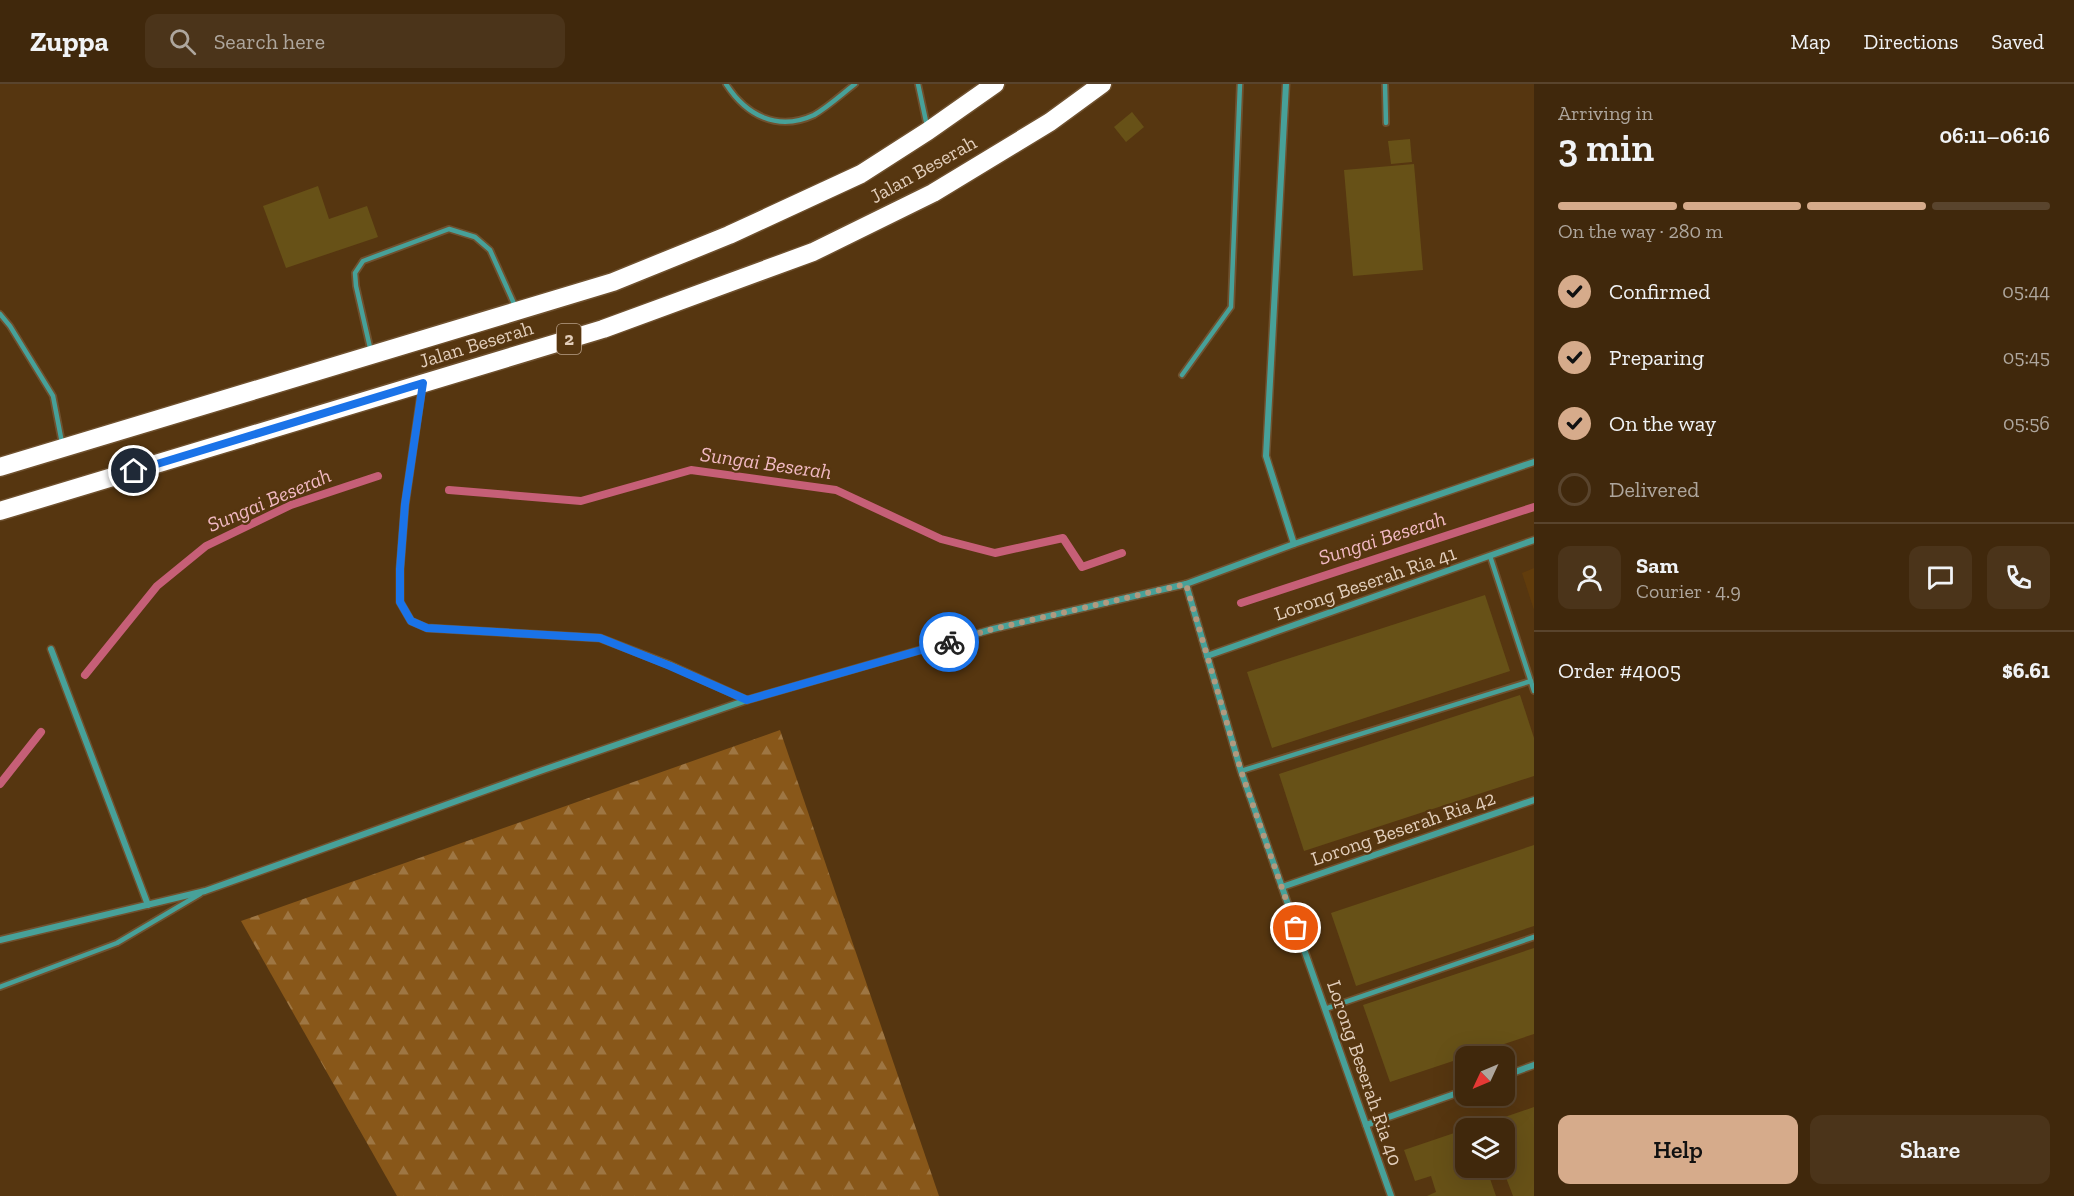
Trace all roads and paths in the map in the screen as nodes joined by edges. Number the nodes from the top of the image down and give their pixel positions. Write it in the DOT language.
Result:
graph roads {
  1 [pos="726,84"];
  2 [pos="855,84"];
  3 [pos="918,84"];
  4 [pos="995,84"];
  5 [pos="1102,84"];
  6 [pos="1240,84"];
  7 [pos="1286,84"];
  8 [pos="1385,84"];
  9 [pos="1386,123"];
  10 [pos="928,131"];
  11 [pos="516,310"];
  12 [pos="0,314"];
  13 [pos="372,354"];
  14 [pos="1182,375"];
  15 [pos="423,383"];
  16 [pos="63,448"];
  17 [pos="1534,462"];
  18 [pos="0,467"];
  19 [pos="0,511"];
  20 [pos="1534,540"];
  21 [pos="1294,544"];
  22 [pos="1490,556"];
  23 [pos="1186,584"];
  24 [pos="51,649"];
  25 [pos="1207,656"];
  26 [pos="1531,681"];
  27 [pos="1534,691"];
  28 [pos="747,700"];
  29 [pos="1241,771"];
  30 [pos="1534,800"];
  31 [pos="1282,887"];
  32 [pos="205,891"];
  33 [pos="148,905"];
  34 [pos="1534,937"];
  35 [pos="0,940"];
  36 [pos="0,987"];
  37 [pos="1325,1009"];
  38 [pos="1534,1065"];
  39 [pos="1515,1072"];
  40 [pos="1455,1093"];
  41 [pos="1366,1125"];
  42 [pos="1390,1196"];
  1 -- 2 [label="lane"];
  3 -- 10 [label="lane"];
  4 -- 10 [label="highway, Jalan Beserah / 2"];
  5 -- 15 [label="highway, Jalan Beserah / 2"];
  6 -- 14 [label="lane"];
  7 -- 21 [label="street"];
  8 -- 9 [label="lane"];
  10 -- 11 [label="highway, Jalan Beserah / 2"];
  11 -- 13 [label="highway, Jalan Beserah / 2"];
  11 -- 13 [label="lane"];
  12 -- 16 [label="lane"];
  13 -- 16 [label="highway, Jalan Beserah / 2"];
  15 -- 19 [label="highway, Jalan Beserah / 2"];
  15 -- 28 [label="street"];
  16 -- 18 [label="highway, Jalan Beserah / 2"];
  17 -- 21 [label="street"];
  20 -- 22 [label="street, Lorong Beserah Ria 41"];
  21 -- 23 [label="street"];
  22 -- 25 [label="street, Lorong Beserah Ria 41"];
  22 -- 26 [label="lane"];
  23 -- 25 [label="street, Lorong Beserah Ria 40"];
  23 -- 28 [label="street"];
  24 -- 33 [label="street"];
  25 -- 29 [label="street, Lorong Beserah Ria 40"];
  26 -- 27 [label="lane"];
  26 -- 29 [label="lane"];
  28 -- 32 [label="street"];
  29 -- 31 [label="street, Lorong Beserah Ria 40"];
  30 -- 31 [label="street, Lorong Beserah Ria 42"];
  31 -- 37 [label="street, Lorong Beserah Ria 40"];
  32 -- 33 [label="street"];
  32 -- 36 [label="lane"];
  33 -- 35 [label="street"];
  34 -- 37 [label="lane"];
  37 -- 41 [label="street, Lorong Beserah Ria 40"];
  38 -- 39 [label="street"];
  40 -- 41 [label="street"];
  41 -- 42 [label="street, Lorong Beserah Ria 40"];
}
